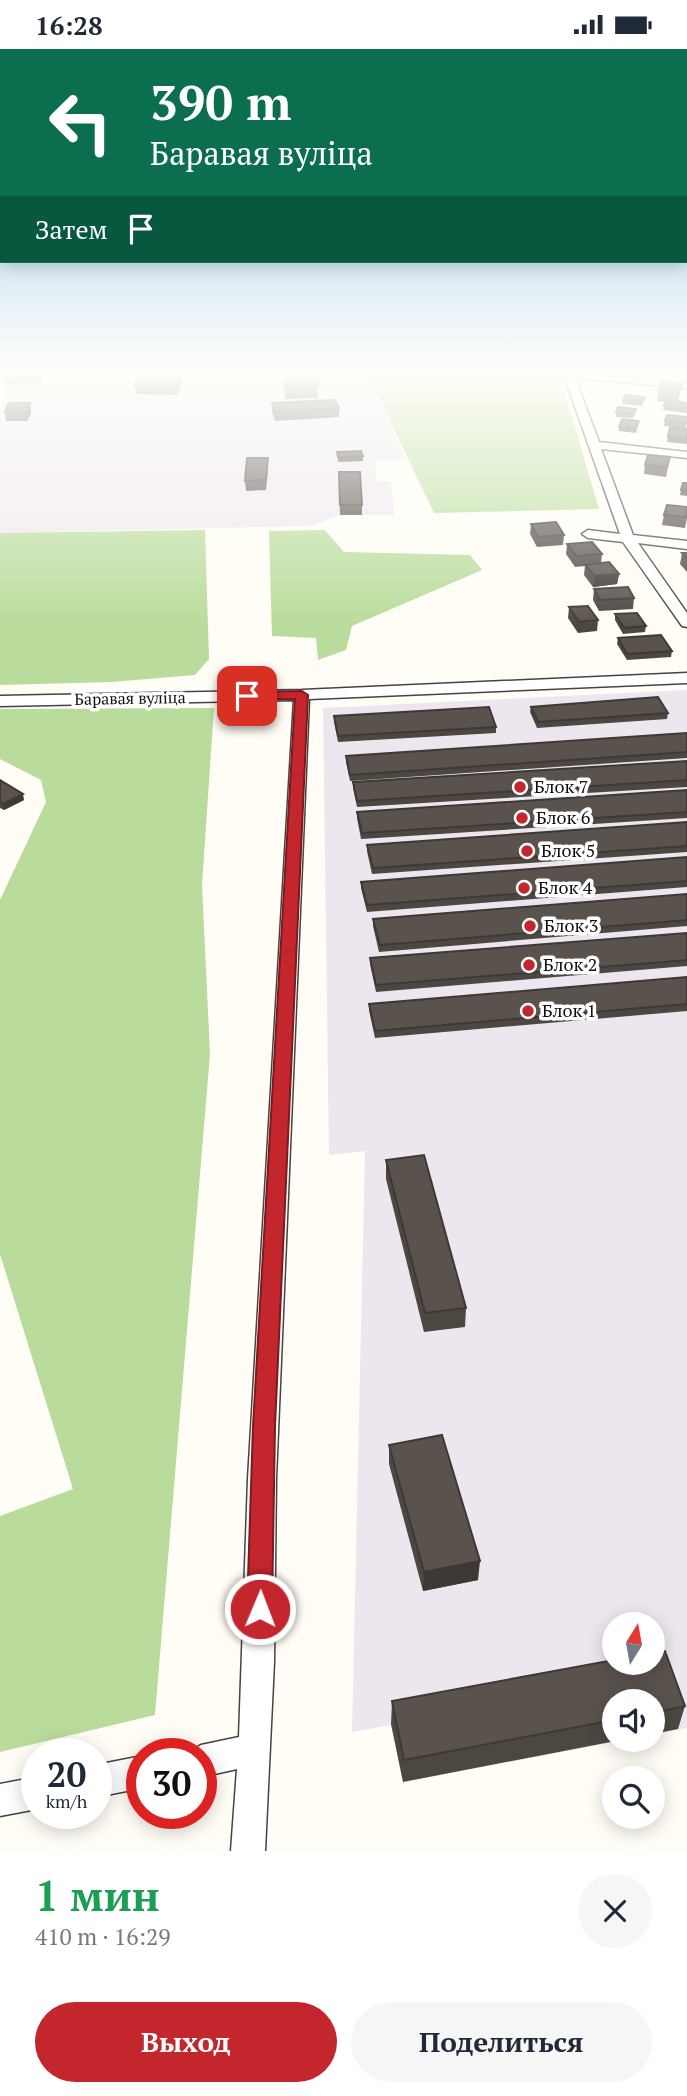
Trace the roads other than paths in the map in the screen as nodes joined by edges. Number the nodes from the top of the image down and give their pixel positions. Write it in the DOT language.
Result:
graph roads {
  1 [pos="598,457"];
  2 [pos="588,534"];
  3 [pos="628,539"];
  4 [pos="687,545"];
  5 [pos="687,623"];
  6 [pos="687,678"];
  7 [pos="302,695"];
  8 [pos="0,701"];
  9 [pos="254,1750"];
  10 [pos="217,1758"];
  11 [pos="21,1796"];
  12 [pos="0,1800"];
  13 [pos="248,1851"];
  1 -- 3 [label="street"];
  2 -- 3 [label="street"];
  3 -- 4 [label="street"];
  3 -- 5 [label="street"];
  6 -- 7 [label="street, Баравая вуліца"];
  7 -- 8 [label="street, Баравая вуліца"];
  7 -- 9 [label="street"];
  9 -- 10 [label="street"];
  9 -- 13 [label="street"];
  11 -- 12 [label="street"];
}
